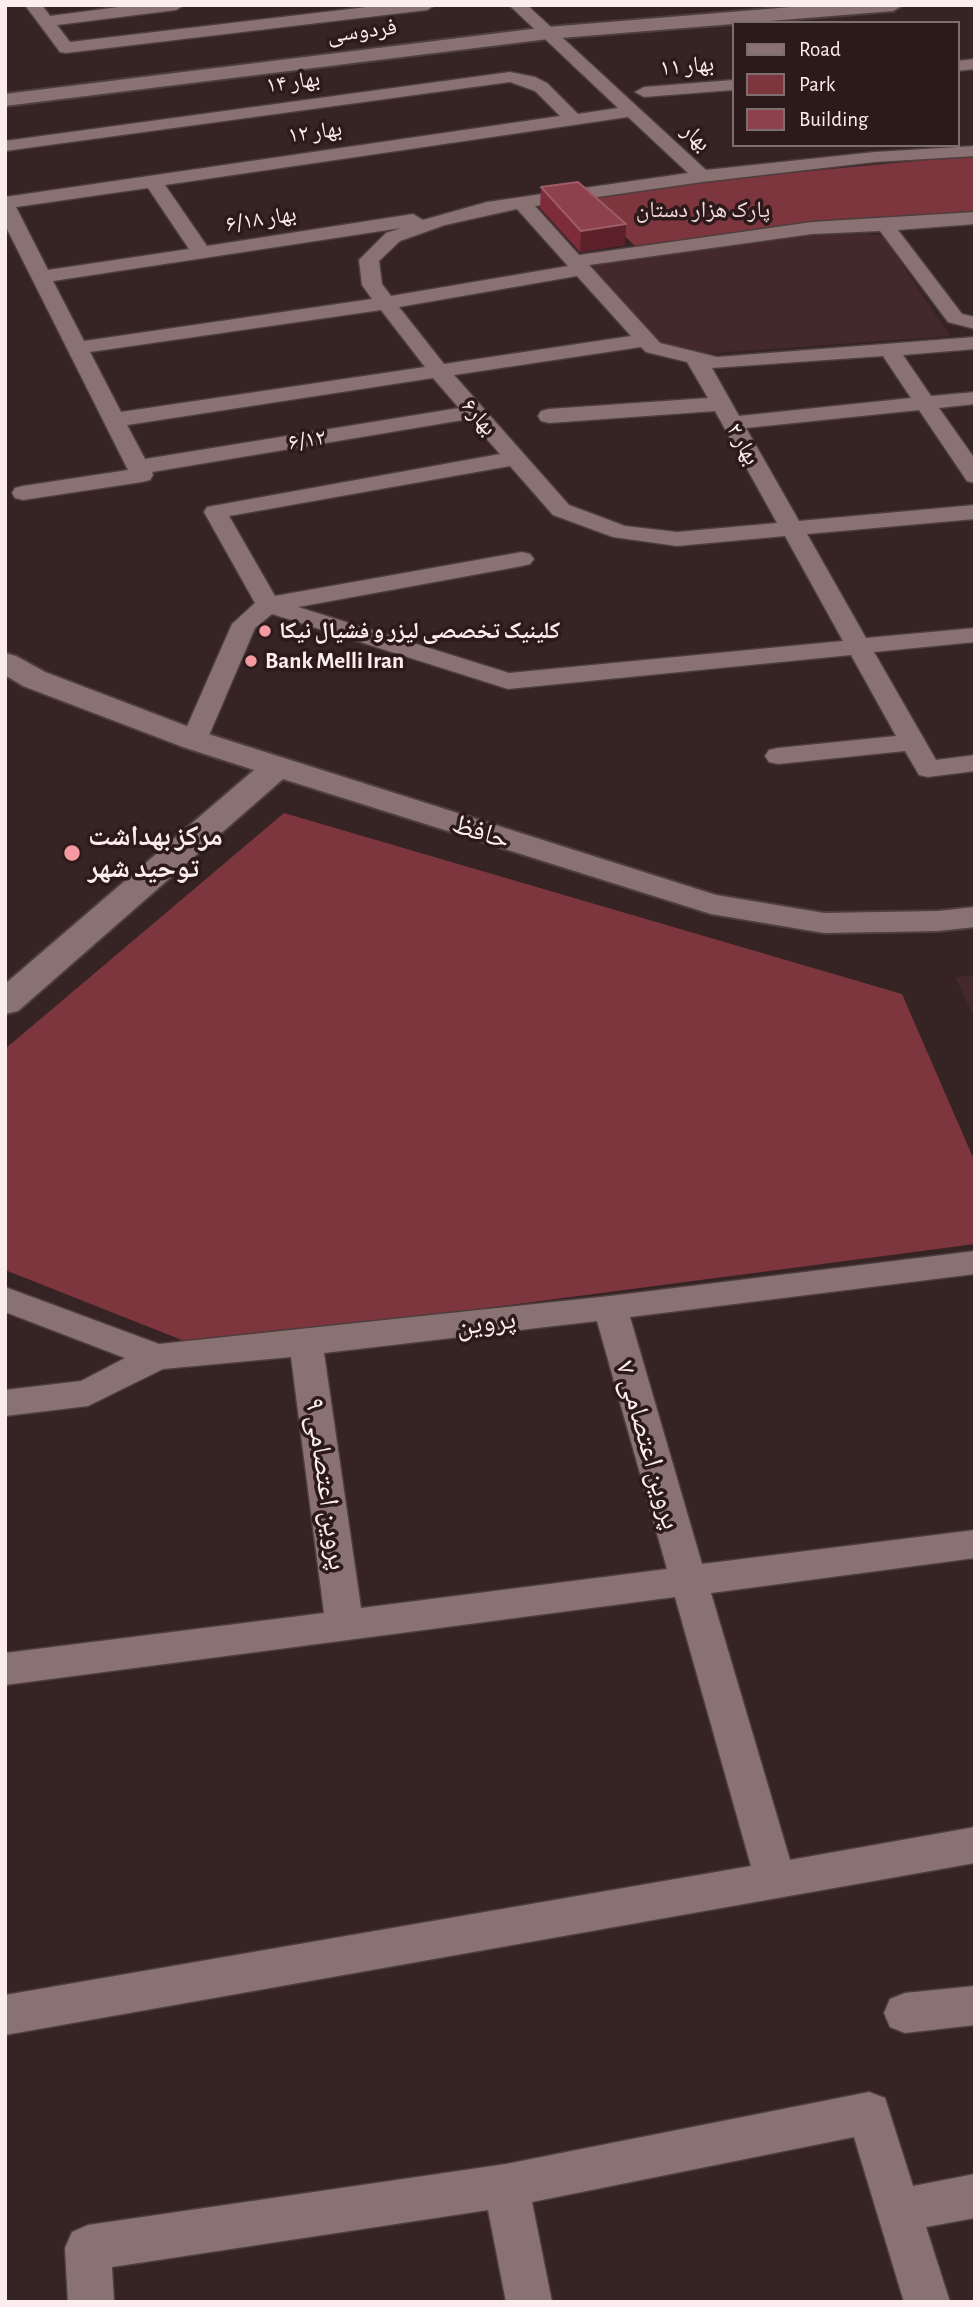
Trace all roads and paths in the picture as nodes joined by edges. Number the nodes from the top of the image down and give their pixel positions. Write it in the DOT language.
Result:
graph roads {
  1 [pos="33,5"];
  2 [pos="176,5"];
  3 [pos="427,5"];
  4 [pos="517,5"];
  5 [pos="892,5"];
  6 [pos="46,21"];
  7 [pos="548,33"];
  8 [pos="732,85"];
  9 [pos="644,92"];
  10 [pos="5,100"];
  11 [pos="631,111"];
  12 [pos="573,119"];
  13 [pos="5,146"];
  14 [pos="871,151"];
  15 [pos="975,151"];
  16 [pos="702,176"];
  17 [pos="153,181"];
  18 [pos="523,203"];
  19 [pos="5,204"];
  20 [pos="487,208"];
  21 [pos="975,218"];
  22 [pos="885,225"];
  23 [pos="201,253"];
  24 [pos="579,265"];
  25 [pos="42,277"];
  26 [pos="386,303"];
  27 [pos="975,323"];
  28 [pos="647,340"];
  29 [pos="975,343"];
  30 [pos="77,348"];
  31 [pos="894,356"];
  32 [pos="696,359"];
  33 [pos="440,373"];
  34 [pos="975,398"];
  35 [pos="925,402"];
  36 [pos="475,412"];
  37 [pos="726,413"];
  38 [pos="549,416"];
  39 [pos="114,420"];
  40 [pos="515,458"];
  41 [pos="139,467"];
  42 [pos="975,475"];
  43 [pos="23,494"];
  44 [pos="975,512"];
  45 [pos="790,530"];
  46 [pos="522,559"];
  47 [pos="268,605"];
  48 [pos="975,635"];
  49 [pos="858,647"];
  50 [pos="5,662"];
  51 [pos="194,740"];
  52 [pos="912,742"];
  53 [pos="778,756"];
  54 [pos="975,764"];
  55 [pos="278,766"];
  56 [pos="975,917"];
  57 [pos="5,1003"];
  58 [pos="975,1262"];
  59 [pos="5,1299"];
  60 [pos="610,1308"];
  61 [pos="306,1343"];
  62 [pos="157,1357"];
  63 [pos="5,1404"];
  64 [pos="975,1544"];
  65 [pos="687,1582"];
  66 [pos="345,1625"];
  67 [pos="5,1669"];
  68 [pos="975,1845"];
  69 [pos="775,1880"];
  70 [pos="975,2005"];
  71 [pos="905,2013"];
  72 [pos="5,2015"];
  73 [pos="506,2186"];
  74 [pos="975,2196"];
  75 [pos="898,2211"];
  76 [pos="91,2302"];
  77 [pos="529,2302"];
  78 [pos="927,2302"];
  1 -- 6 [label="street"];
  2 -- 6 [label="street"];
  3 -- 6 [label="street"];
  4 -- 7 [label="street, بهار"];
  5 -- 7 [label="main road, فردوسی"];
  7 -- 10 [label="main road, فردوسی"];
  7 -- 11 [label="street, بهار"];
  8 -- 9 [label="street, بهار ۱۱"];
  11 -- 12 [label="street, بهار ۱۲"];
  11 -- 16 [label="street, بهار"];
  12 -- 13 [label="street, بهار ۱۴"];
  12 -- 17 [label="street, بهار ۱۲"];
  14 -- 15 [label="street, بهار"];
  14 -- 16 [label="street, بهار"];
  16 -- 18 [label="street, بهار۶"];
  17 -- 19 [label="street, بهار ۱۲"];
  17 -- 23 [label="street"];
  18 -- 20 [label="street, بهار۶"];
  18 -- 24 [label="street"];
  19 -- 25 [label="street"];
  20 -- 23 [label="street, بهار ۶/۱۸"];
  20 -- 26 [label="street, بهار۶"];
  21 -- 22 [label="street"];
  22 -- 24 [label="street"];
  22 -- 27 [label="street"];
  23 -- 25 [label="street, بهار ۶/۱۸"];
  24 -- 26 [label="street"];
  24 -- 28 [label="street"];
  25 -- 30 [label="street"];
  26 -- 30 [label="street"];
  26 -- 33 [label="street, بهار۶"];
  28 -- 32 [label="street"];
  28 -- 33 [label="street"];
  29 -- 31 [label="street"];
  30 -- 39 [label="street"];
  31 -- 32 [label="street"];
  31 -- 35 [label="street"];
  32 -- 37 [label="street, بهار ۲"];
  33 -- 36 [label="street, بهار۶"];
  33 -- 39 [label="street"];
  34 -- 35 [label="street"];
  35 -- 37 [label="street"];
  35 -- 42 [label="street"];
  36 -- 40 [label="street, بهار۶"];
  36 -- 41 [label="street, ۶/۱۲"];
  37 -- 38 [label="street"];
  37 -- 45 [label="street, بهار ۲"];
  39 -- 41 [label="street"];
  40 -- 45 [label="street, بهار۶"];
  40 -- 47 [label="street"];
  41 -- 43 [label="street, ۶/۱۲"];
  44 -- 45 [label="street, بهار۶"];
  45 -- 49 [label="street, بهار ۲"];
  46 -- 47 [label="street"];
  47 -- 49 [label="street"];
  47 -- 51 [label="street"];
  48 -- 49 [label="street"];
  49 -- 52 [label="street, بهار ۲"];
  50 -- 51 [label="main road, حافظ"];
  51 -- 55 [label="main road, حافظ"];
  52 -- 53 [label="street"];
  52 -- 54 [label="street, بهار ۲"];
  55 -- 56 [label="main road, حافظ"];
  55 -- 57 [label="main road"];
  58 -- 60 [label="street, پروین"];
  59 -- 62 [label="street, پروین"];
  60 -- 61 [label="street, پروین"];
  60 -- 65 [label="street, پروین اعتصامی ۷"];
  61 -- 62 [label="street, پروین"];
  61 -- 66 [label="street, پروین اعتصامی ۹"];
  62 -- 63 [label="street"];
  64 -- 65 [label="street"];
  65 -- 66 [label="street"];
  65 -- 69 [label="street, پروین اعتصامی ۷"];
  66 -- 67 [label="street"];
  68 -- 69 [label="street"];
  69 -- 72 [label="street"];
  70 -- 71 [label="street"];
  73 -- 75 [label="street"];
  73 -- 76 [label="street"];
  73 -- 77 [label="street"];
  74 -- 75 [label="street"];
  75 -- 78 [label="street"];
}
